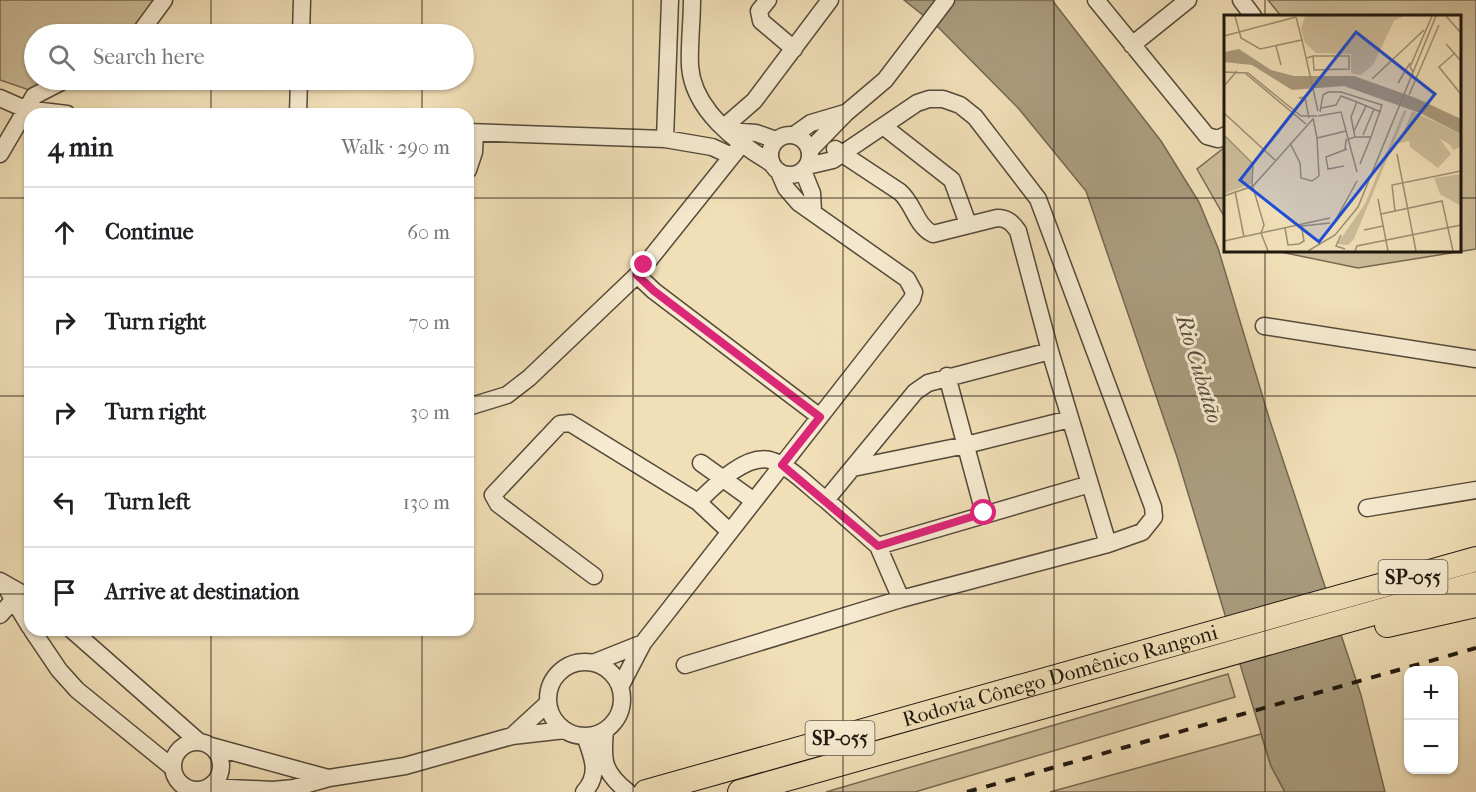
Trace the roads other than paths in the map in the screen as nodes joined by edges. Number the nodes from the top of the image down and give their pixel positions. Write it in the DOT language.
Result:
graph roads {
  1 [pos="164,0"];
  2 [pos="303,0"];
  3 [pos="670,0"];
  4 [pos="693,0"];
  5 [pos="768,0"];
  6 [pos="830,0"];
  7 [pos="946,0"];
  8 [pos="1096,0"];
  9 [pos="1188,0"];
  10 [pos="1240,0"];
  11 [pos="1252,15"];
  12 [pos="147,24"];
  13 [pos="302,24"];
  14 [pos="1132,45"];
  15 [pos="794,49"];
  16 [pos="46,90"];
  17 [pos="299,90"];
  18 [pos="0,98"];
  19 [pos="26,108"];
  20 [pos="298,108"];
  21 [pos="24,109"];
  22 [pos="24,111"];
  23 [pos="846,113"];
  24 [pos="883,126"];
  25 [pos="726,129"];
  26 [pos="474,133"];
  27 [pos="794,135"];
  28 [pos="1224,136"];
  29 [pos="665,139"];
  30 [pos="776,140"];
  31 [pos="736,150"];
  32 [pos="842,151"];
  33 [pos="0,154"];
  34 [pos="807,160"];
  35 [pos="775,167"];
  36 [pos="813,212"];
  37 [pos="968,224"];
  38 [pos="637,275"];
  39 [pos="1264,326"];
  40 [pos="1050,351"];
  41 [pos="1476,359"];
  42 [pos="947,376"];
  43 [pos="474,406"];
  44 [pos="820,417"];
  45 [pos="1070,419"];
  46 [pos="966,445"];
  47 [pos="701,463"];
  48 [pos="782,465"];
  49 [pos="853,468"];
  50 [pos="723,478"];
  51 [pos="1090,484"];
  52 [pos="1476,490"];
  53 [pos="826,500"];
  54 [pos="754,501"];
  55 [pos="698,502"];
  56 [pos="1367,508"];
  57 [pos="984,513"];
  58 [pos="729,531"];
  59 [pos="1476,543"];
  60 [pos="1108,544"];
  61 [pos="878,546"];
  62 [pos="1476,559"];
  63 [pos="594,576"];
  64 [pos="2,582"];
  65 [pos="1476,584"];
  66 [pos="21,597"];
  67 [pos="901,599"];
  68 [pos="1476,605"];
  69 [pos="0,615"];
  70 [pos="36,636"];
  71 [pos="79,636"];
  72 [pos="1201,637"];
  73 [pos="643,643"];
  74 [pos="1217,658"];
  75 [pos="592,663"];
  76 [pos="685,665"];
  77 [pos="620,687"];
  78 [pos="548,703"];
  79 [pos="565,730"];
  80 [pos="605,730"];
  81 [pos="512,736"];
  82 [pos="585,736"];
  83 [pos="205,743"];
  84 [pos="173,768"];
  85 [pos="329,778"];
  86 [pos="210,787"];
  87 [pos="584,792"];
  88 [pos="628,792"];
  89 [pos="646,792"];
  90 [pos="740,792"];
  1 -- 12 [label="street"];
  2 -- 13 [label="street"];
  3 -- 29 [label="street"];
  4 -- 25 [label="street"];
  5 -- 15 [label="street"];
  6 -- 15 [label="street"];
  7 -- 23 [label="street"];
  8 -- 14 [label="street"];
  9 -- 14 [label="street"];
  10 -- 11 [label="street"];
  14 -- 28 [label="street"];
  15 -- 25 [label="street"];
  16 -- 19 [label="street"];
  17 -- 20 [label="street"];
  18 -- 21 [label="street"];
  22 -- 33 [label="street"];
  23 -- 27 [label="street"];
  23 -- 34 [label="street"];
  24 -- 32 [label="street"];
  24 -- 37 [label="street"];
  24 -- 60 [label="street"];
  25 -- 30 [label="street"];
  25 -- 31 [label="street"];
  26 -- 29 [label="street"];
  27 -- 30 [label="street"];
  27 -- 34 [label="street"];
  29 -- 31 [label="street"];
  30 -- 35 [label="street"];
  31 -- 35 [label="street"];
  31 -- 38 [label="street"];
  32 -- 34 [label="street"];
  32 -- 37 [label="street"];
  34 -- 35 [label="street"];
  34 -- 36 [label="street"];
  35 -- 36 [label="street"];
  36 -- 44 [label="street"];
  37 -- 40 [label="street"];
  38 -- 43 [label="street"];
  38 -- 44 [label="street"];
  39 -- 41 [label="street"];
  40 -- 42 [label="street"];
  40 -- 45 [label="street"];
  42 -- 46 [label="street"];
  42 -- 49 [label="street"];
  44 -- 48 [label="street"];
  45 -- 46 [label="street"];
  45 -- 51 [label="street"];
  46 -- 49 [label="street"];
  46 -- 57 [label="street"];
  47 -- 50 [label="street"];
  48 -- 50 [label="street"];
  48 -- 53 [label="street"];
  48 -- 54 [label="street"];
  49 -- 53 [label="street"];
  50 -- 54 [label="street"];
  50 -- 55 [label="street"];
  51 -- 57 [label="street"];
  51 -- 60 [label="street"];
  52 -- 56 [label="street"];
  53 -- 61 [label="street"];
  54 -- 58 [label="street"];
  55 -- 58 [label="street"];
  55 -- 63 [label="street"];
  57 -- 61 [label="street"];
  58 -- 73 [label="street"];
  59 -- 72 [label="highway"];
  60 -- 67 [label="street"];
  61 -- 67 [label="street"];
  62 -- 72 [label="highway, Rodovia Cônego Domênico Rangoni / SP-055"];
  64 -- 66 [label="street"];
  65 -- 74 [label="highway, Rodovia Cônego Domênico Rangoni / SP-055"];
  66 -- 69 [label="street"];
  67 -- 76 [label="street"];
  68 -- 74 [label="highway"];
  70 -- 84 [label="street"];
  71 -- 83 [label="street"];
  72 -- 89 [label="highway, Rodovia Cônego Domênico Rangoni / SP-055"];
  73 -- 75 [label="street"];
  73 -- 77 [label="street"];
  74 -- 90 [label="highway, Rodovia Cônego Domênico Rangoni / SP-055"];
  75 -- 77 [label="street"];
  75 -- 78 [label="street"];
  77 -- 80 [label="street"];
  78 -- 79 [label="street"];
  78 -- 81 [label="street"];
  79 -- 81 [label="street"];
  79 -- 82 [label="street"];
  80 -- 82 [label="street"];
  80 -- 88 [label="street"];
  81 -- 85 [label="street"];
  82 -- 87 [label="street"];
  83 -- 84 [label="street"];
  83 -- 85 [label="street"];
  83 -- 86 [label="street"];
  84 -- 86 [label="street"];
  85 -- 86 [label="street"];
}
